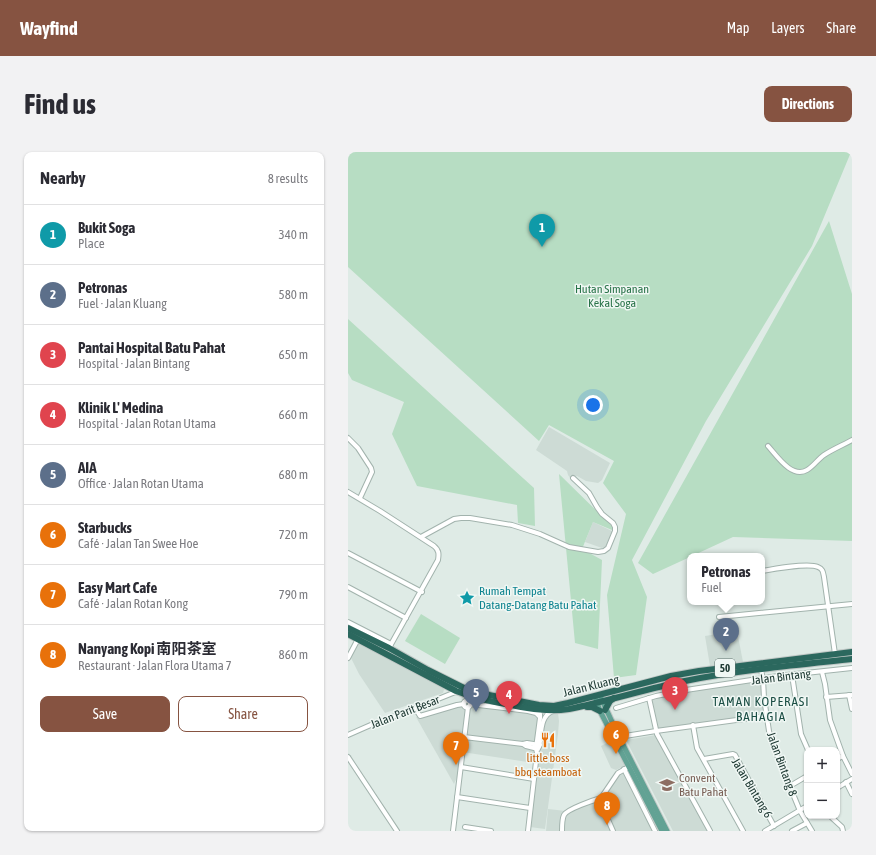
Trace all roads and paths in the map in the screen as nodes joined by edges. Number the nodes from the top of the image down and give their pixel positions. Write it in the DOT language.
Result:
graph roads {
  1 [pos="348,438"];
  2 [pos="852,440"];
  3 [pos="768,446"];
  4 [pos="573,478"];
  5 [pos="348,492"];
  6 [pos="360,498"];
  7 [pos="421,537"];
  8 [pos="348,553"];
  9 [pos="765,571"];
  10 [pos="348,587"];
  11 [pos="422,592"];
  12 [pos="852,604"];
  13 [pos="828,607"];
  14 [pos="719,617"];
  15 [pos="406,618"];
  16 [pos="348,622"];
  17 [pos="348,628"];
  18 [pos="348,634"];
  19 [pos="358,639"];
  20 [pos="390,646"];
  21 [pos="852,652"];
  22 [pos="835,654"];
  23 [pos="348,658"];
  24 [pos="396,659"];
  25 [pos="852,659"];
  26 [pos="852,668"];
  27 [pos="761,670"];
  28 [pos="822,672"];
  29 [pos="792,675"];
  30 [pos="763,679"];
  31 [pos="457,688"];
  32 [pos="851,695"];
  33 [pos="616,697"];
  34 [pos="826,697"];
  35 [pos="649,698"];
  36 [pos="598,699"];
  37 [pos="469,706"];
  38 [pos="582,707"];
  39 [pos="415,708"];
  40 [pos="616,708"];
  41 [pos="852,708"];
  42 [pos="536,710"];
  43 [pos="553,711"];
  44 [pos="603,711"];
  45 [pos="766,716"];
  46 [pos="540,718"];
  47 [pos="693,725"];
  48 [pos="656,731"];
  49 [pos="348,735"];
  50 [pos="464,736"];
  51 [pos="619,737"];
  52 [pos="807,747"];
  53 [pos="538,748"];
  54 [pos="844,756"];
  55 [pos="348,757"];
  56 [pos="840,758"];
  57 [pos="704,759"];
  58 [pos="461,767"];
  59 [pos="627,768"];
  60 [pos="852,774"];
  61 [pos="804,778"];
  62 [pos="534,779"];
  63 [pos="852,779"];
  64 [pos="846,782"];
  65 [pos="790,786"];
  66 [pos="840,786"];
  67 [pos="852,794"];
  68 [pos="457,797"];
  69 [pos="601,798"];
  70 [pos="530,808"];
  71 [pos="804,808"];
  72 [pos="800,811"];
  73 [pos="833,819"];
  74 [pos="807,823"];
  75 [pos="774,826"];
  76 [pos="465,827"];
  77 [pos="396,831"];
  78 [pos="453,831"];
  79 [pos="491,831"];
  80 [pos="528,831"];
  81 [pos="562,831"];
  82 [pos="611,831"];
  83 [pos="655,831"];
  84 [pos="662,831"];
  85 [pos="667,831"];
  86 [pos="710,831"];
  87 [pos="743,831"];
  88 [pos="765,831"];
  89 [pos="792,831"];
  90 [pos="812,831"];
  91 [pos="843,831"];
  1 -- 6 [label="street"];
  2 -- 3 [label="street"];
  4 -- 7 [label="street"];
  5 -- 6 [label="street"];
  6 -- 7 [label="street"];
  7 -- 11 [label="street"];
  8 -- 11 [label="street"];
  9 -- 13 [label="street"];
  10 -- 15 [label="street"];
  11 -- 15 [label="street"];
  12 -- 13 [label="street"];
  13 -- 14 [label="street"];
  13 -- 22 [label="street"];
  15 -- 20 [label="street"];
  16 -- 20 [label="street"];
  17 -- 20 [label="highway, Jalan Kluang / 50"];
  18 -- 19 [label="highway, Jalan Kluang / 50"];
  19 -- 23 [label="street"];
  19 -- 24 [label="highway, Jalan Kluang / 50"];
  20 -- 24 [label="highway"];
  20 -- 31 [label="highway, Jalan Kluang / 50"];
  21 -- 22 [label="highway, Jalan Kluang / 50"];
  22 -- 36 [label="highway, Jalan Kluang / 50"];
  24 -- 31 [label="highway, Jalan Kluang / 50"];
  25 -- 27 [label="highway, Jalan Kluang / 50"];
  26 -- 28 [label="street, Jalan Bintang"];
  27 -- 30 [label="street, Jalan Bintang 8"];
  27 -- 33 [label="highway, Jalan Kluang / 50"];
  28 -- 29 [label="street, Jalan Bintang"];
  28 -- 34 [label="street"];
  29 -- 30 [label="street, Jalan Bintang"];
  29 -- 52 [label="street"];
  30 -- 35 [label="street, Jalan Bintang"];
  30 -- 45 [label="street, Jalan Bintang 8"];
  31 -- 36 [label="highway, Jalan Kluang / 50"];
  31 -- 39 [label="street, Jalan Parit Besar"];
  31 -- 42 [label="highway, Jalan Kluang / 50"];
  32 -- 34 [label="street"];
  32 -- 41 [label="street"];
  33 -- 36 [label="highway, Jalan Kluang / 50"];
  33 -- 44 [label="highway"];
  34 -- 54 [label="street"];
  35 -- 40 [label="street, Jalan Bintang"];
  35 -- 48 [label="street"];
  36 -- 38 [label="highway, Jalan Kluang / 50"];
  36 -- 44 [label="main road"];
  37 -- 39 [label="street"];
  37 -- 46 [label="street"];
  37 -- 50 [label="street"];
  38 -- 43 [label="highway, Jalan Kluang / 50"];
  38 -- 44 [label="highway"];
  39 -- 49 [label="street, Jalan Parit Besar"];
  42 -- 43 [label="highway, Jalan Kluang / 50"];
  42 -- 46 [label="street"];
  43 -- 53 [label="street"];
  44 -- 51 [label="main road"];
  44 -- 59 [label="main road"];
  45 -- 47 [label="street"];
  45 -- 65 [label="street, Jalan Bintang 8"];
  46 -- 53 [label="street"];
  47 -- 48 [label="street"];
  47 -- 57 [label="street"];
  48 -- 51 [label="street"];
  48 -- 86 [label="street"];
  50 -- 53 [label="street"];
  50 -- 58 [label="street"];
  51 -- 85 [label="main road"];
  53 -- 62 [label="street"];
  54 -- 56 [label="street"];
  54 -- 60 [label="street"];
  55 -- 77 [label="street"];
  57 -- 75 [label="street, Jalan Bintang 6"];
  57 -- 87 [label="street"];
  58 -- 62 [label="street"];
  58 -- 68 [label="street"];
  59 -- 69 [label="street"];
  59 -- 83 [label="street"];
  59 -- 84 [label="main road"];
  61 -- 65 [label="street"];
  62 -- 70 [label="street"];
  63 -- 64 [label="street"];
  64 -- 66 [label="street"];
  64 -- 67 [label="street"];
  65 -- 72 [label="street, Jalan Bintang 8"];
  68 -- 70 [label="street"];
  68 -- 78 [label="street"];
  69 -- 81 [label="street"];
  69 -- 82 [label="street"];
  70 -- 80 [label="street"];
  71 -- 72 [label="street"];
  72 -- 74 [label="street, Jalan Bintang 8"];
  72 -- 75 [label="street"];
  73 -- 91 [label="street"];
  74 -- 89 [label="street"];
  74 -- 90 [label="street, Jalan Bintang 8"];
  75 -- 88 [label="street"];
  76 -- 79 [label="street"];
}
